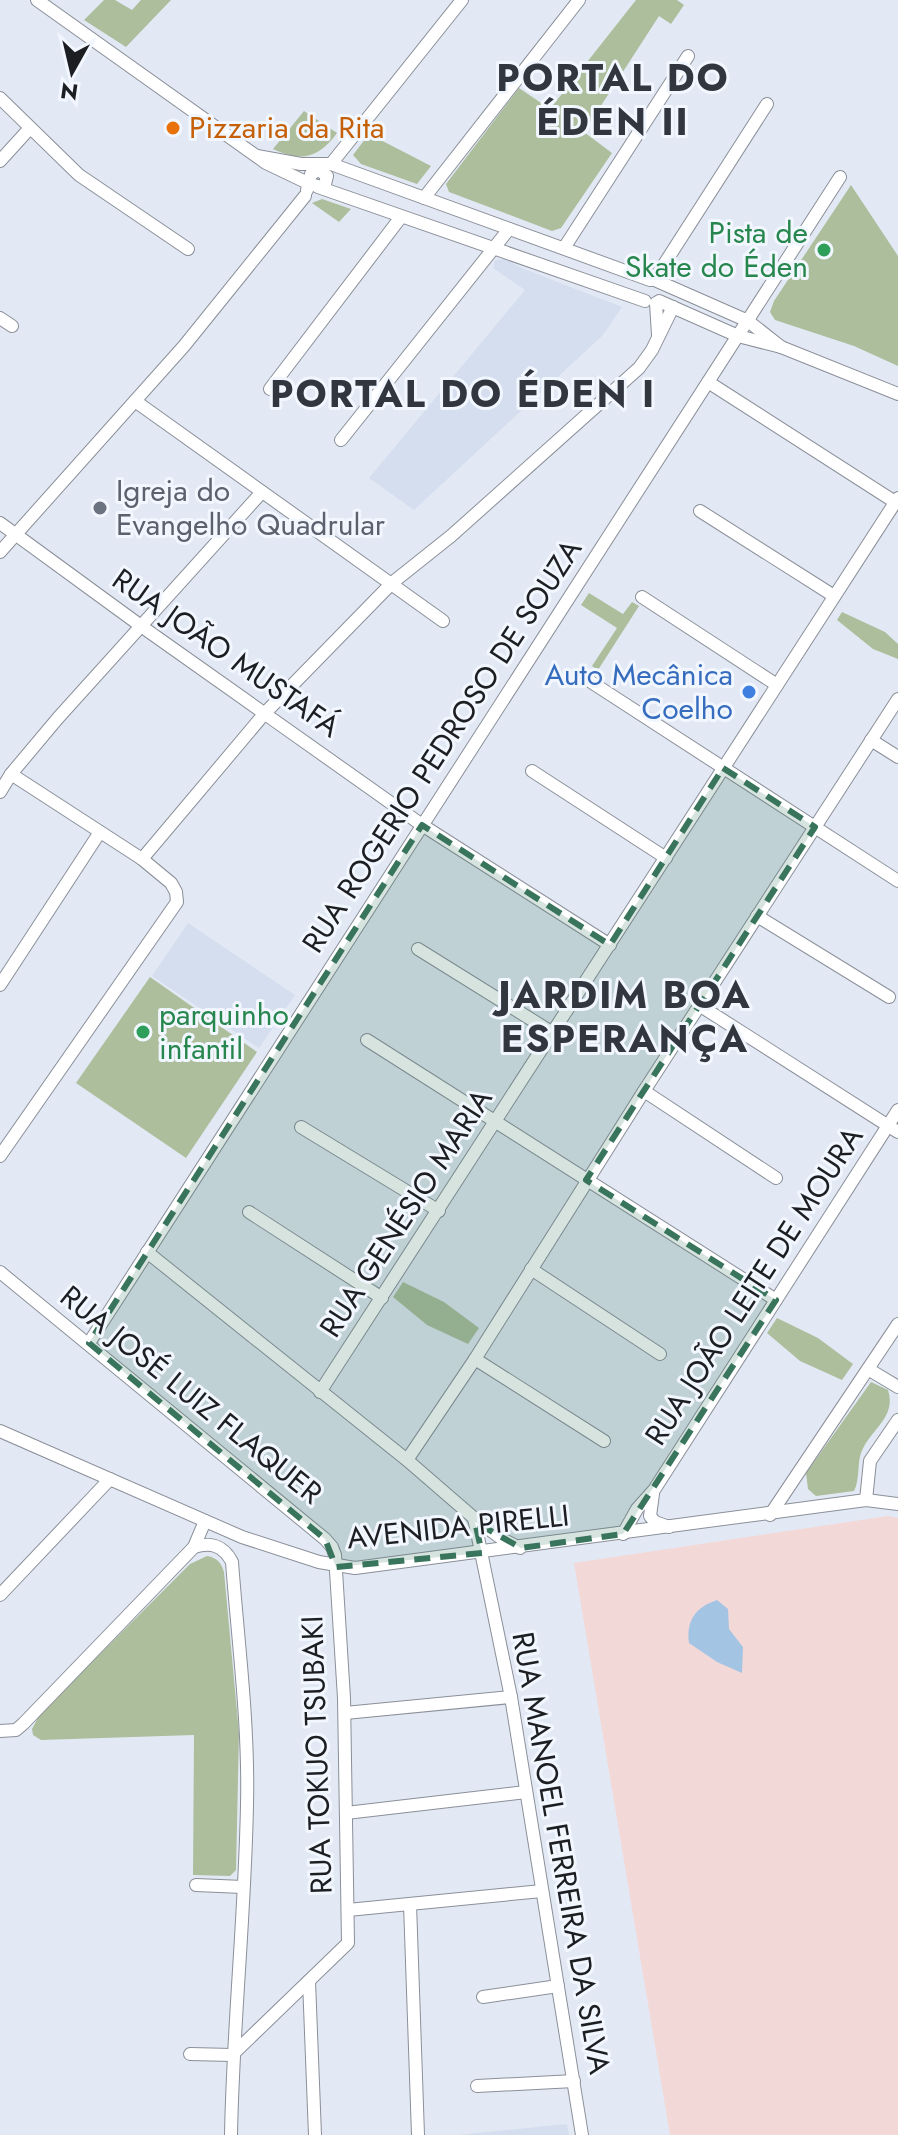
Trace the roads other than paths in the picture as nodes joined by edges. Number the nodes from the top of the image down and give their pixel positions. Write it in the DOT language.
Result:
graph roads {
  1 [pos="37,0"];
  2 [pos="462,0"];
  3 [pos="579,0"];
  4 [pos="688,56"];
  5 [pos="0,98"];
  6 [pos="767,104"];
  7 [pos="30,128"];
  8 [pos="257,156"];
  9 [pos="0,161"];
  10 [pos="331,164"];
  11 [pos="840,177"];
  12 [pos="315,184"];
  13 [pos="424,198"];
  14 [pos="401,217"];
  15 [pos="509,229"];
  16 [pos="564,248"];
  17 [pos="188,249"];
  18 [pos="492,250"];
  19 [pos="653,280"];
  20 [pos="653,301"];
  21 [pos="673,307"];
  22 [pos="0,318"];
  23 [pos="748,321"];
  24 [pos="12,326"];
  25 [pos="658,335"];
  26 [pos="738,336"];
  27 [pos="781,347"];
  28 [pos="708,382"];
  29 [pos="270,389"];
  30 [pos="898,394"];
  31 [pos="135,401"];
  32 [pos="341,440"];
  33 [pos="262,492"];
  34 [pos="896,500"];
  35 [pos="700,511"];
  36 [pos="0,523"];
  37 [pos="16,534"];
  38 [pos="0,552"];
  39 [pos="392,583"];
  40 [pos="834,596"];
  41 [pos="642,597"];
  42 [pos="443,621"];
  43 [pos="141,626"];
  44 [pos="591,682"];
  45 [pos="777,685"];
  46 [pos="898,699"];
  47 [pos="265,713"];
  48 [pos="871,740"];
  49 [pos="898,757"];
  50 [pos="723,768"];
  51 [pos="532,771"];
  52 [pos="11,774"];
  53 [pos="0,792"];
  54 [pos="422,825"];
  55 [pos="815,827"];
  56 [pos="100,832"];
  57 [pos="666,858"];
  58 [pos="142,859"];
  59 [pos="898,881"];
  60 [pos="757,916"];
  61 [pos="610,945"];
  62 [pos="418,949"];
  63 [pos="0,985"];
  64 [pos="889,997"];
  65 [pos="699,1005"];
  66 [pos="553,1033"];
  67 [pos="367,1040"];
  68 [pos="644,1091"];
  69 [pos="898,1110"];
  70 [pos="496,1122"];
  71 [pos="301,1127"];
  72 [pos="893,1129"];
  73 [pos="0,1156"];
  74 [pos="776,1178"];
  75 [pos="586,1181"];
  76 [pos="439,1211"];
  77 [pos="249,1212"];
  78 [pos="147,1252"];
  79 [pos="531,1269"];
  80 [pos="0,1272"];
  81 [pos="382,1298"];
  82 [pos="776,1300"];
  83 [pos="898,1324"];
  84 [pos="89,1343"];
  85 [pos="660,1354"];
  86 [pos="475,1359"];
  87 [pos="868,1369"];
  88 [pos="898,1387"];
  89 [pos="320,1392"];
  90 [pos="898,1420"];
  91 [pos="2,1435"];
  92 [pos="604,1441"];
  93 [pos="407,1460"];
  94 [pos="110,1479"];
  95 [pos="654,1490"];
  96 [pos="866,1500"];
  97 [pos="898,1504"];
  98 [pos="770,1515"];
  99 [pos="477,1520"];
  100 [pos="205,1521"];
  101 [pos="672,1528"];
  102 [pos="623,1534"];
  103 [pos="242,1537"];
  104 [pos="194,1547"];
  105 [pos="521,1548"];
  106 [pos="486,1552"];
  107 [pos="232,1562"];
  108 [pos="336,1567"];
  109 [pos="0,1595"];
  110 [pos="511,1697"];
  111 [pos="345,1713"];
  112 [pos="0,1731"];
  113 [pos="526,1792"];
  114 [pos="346,1813"];
  115 [pos="196,1885"];
  116 [pos="243,1887"];
  117 [pos="542,1891"];
  118 [pos="410,1904"];
  119 [pos="348,1910"];
  120 [pos="309,1981"];
  121 [pos="558,1986"];
  122 [pos="483,1997"];
  123 [pos="190,2054"];
  124 [pos="232,2055"];
  125 [pos="574,2081"];
  126 [pos="477,2086"];
  127 [pos="231,2135"];
  128 [pos="315,2135"];
  129 [pos="418,2135"];
  130 [pos="582,2135"];
  1 -- 8 [label="street"];
  2 -- 10 [label="street"];
  3 -- 13 [label="street"];
  4 -- 16 [label="street"];
  5 -- 7 [label="street"];
  6 -- 19 [label="street"];
  7 -- 9 [label="street"];
  7 -- 17 [label="street"];
  8 -- 10 [label="street"];
  8 -- 12 [label="street"];
  10 -- 12 [label="street"];
  10 -- 13 [label="street"];
  11 -- 23 [label="street, RUA ROGERIO PEDROSO DE SOUZA"];
  12 -- 14 [label="street"];
  12 -- 31 [label="street"];
  13 -- 15 [label="street"];
  14 -- 18 [label="street"];
  14 -- 29 [label="street"];
  15 -- 16 [label="street"];
  15 -- 18 [label="street"];
  16 -- 19 [label="street"];
  18 -- 20 [label="street"];
  18 -- 32 [label="street"];
  19 -- 20 [label="street"];
  19 -- 20 [label="street"];
  19 -- 23 [label="street"];
  20 -- 21 [label="street"];
  20 -- 25 [label="street"];
  21 -- 25 [label="street"];
  21 -- 26 [label="street"];
  22 -- 24 [label="street"];
  23 -- 26 [label="street, RUA ROGERIO PEDROSO DE SOUZA"];
  23 -- 27 [label="street"];
  25 -- 39 [label="street"];
  26 -- 27 [label="street"];
  26 -- 28 [label="street, RUA ROGERIO PEDROSO DE SOUZA"];
  27 -- 30 [label="street"];
  28 -- 34 [label="street"];
  28 -- 54 [label="street, RUA ROGERIO PEDROSO DE SOUZA"];
  31 -- 33 [label="street"];
  31 -- 37 [label="street"];
  33 -- 39 [label="street"];
  33 -- 43 [label="street"];
  34 -- 40 [label="street, RUA GENÉSIO MARIA"];
  35 -- 40 [label="street"];
  36 -- 37 [label="street, RUA JOÃO MUSTAFÁ"];
  37 -- 38 [label="street"];
  37 -- 43 [label="street, RUA JOÃO MUSTAFÁ"];
  39 -- 42 [label="street"];
  39 -- 47 [label="street"];
  40 -- 45 [label="street, RUA GENÉSIO MARIA"];
  41 -- 45 [label="street"];
  43 -- 47 [label="street, RUA JOÃO MUSTAFÁ"];
  43 -- 52 [label="street"];
  44 -- 50 [label="street"];
  45 -- 50 [label="street, RUA GENÉSIO MARIA"];
  46 -- 48 [label="street"];
  47 -- 54 [label="street, RUA JOÃO MUSTAFÁ"];
  47 -- 58 [label="street"];
  48 -- 49 [label="street"];
  48 -- 55 [label="street"];
  50 -- 55 [label="street"];
  50 -- 57 [label="street, RUA GENÉSIO MARIA"];
  51 -- 57 [label="street"];
  52 -- 53 [label="street"];
  52 -- 56 [label="street"];
  54 -- 61 [label="street, RUA JOÃO MUSTAFÁ"];
  54 -- 78 [label="street, RUA ROGERIO PEDROSO DE SOUZA"];
  55 -- 59 [label="street"];
  55 -- 60 [label="street"];
  56 -- 58 [label="street"];
  56 -- 63 [label="street"];
  57 -- 61 [label="street, RUA GENÉSIO MARIA"];
  58 -- 73 [label="street"];
  60 -- 64 [label="street"];
  60 -- 65 [label="street"];
  61 -- 66 [label="street, RUA GENÉSIO MARIA"];
  62 -- 66 [label="street"];
  65 -- 68 [label="street"];
  65 -- 72 [label="street"];
  66 -- 70 [label="street, RUA GENÉSIO MARIA"];
  67 -- 70 [label="street"];
  68 -- 74 [label="street"];
  68 -- 75 [label="street"];
  69 -- 72 [label="street, RUA JOÃO LEITE DE MOURA"];
  70 -- 75 [label="street"];
  70 -- 76 [label="street, RUA GENÉSIO MARIA"];
  71 -- 76 [label="street"];
  72 -- 82 [label="street, RUA JOÃO LEITE DE MOURA"];
  75 -- 79 [label="street"];
  75 -- 82 [label="street"];
  76 -- 81 [label="street, RUA GENÉSIO MARIA"];
  77 -- 81 [label="street"];
  78 -- 84 [label="street, RUA ROGERIO PEDROSO DE SOUZA"];
  78 -- 89 [label="street"];
  79 -- 85 [label="street"];
  79 -- 86 [label="street"];
  80 -- 84 [label="street, RUA JOSÉ LUIZ FLAQUER"];
  81 -- 89 [label="street, RUA GENÉSIO MARIA"];
  82 -- 95 [label="street, RUA JOÃO LEITE DE MOURA"];
  83 -- 87 [label="street"];
  84 -- 108 [label="street, RUA JOSÉ LUIZ FLAQUER"];
  86 -- 92 [label="street"];
  86 -- 93 [label="street"];
  87 -- 88 [label="street"];
  87 -- 98 [label="street"];
  89 -- 93 [label="street"];
  90 -- 96 [label="street"];
  91 -- 94 [label="street, AVENIDA PIRELLI"];
  93 -- 99 [label="street"];
  94 -- 100 [label="street, AVENIDA PIRELLI"];
  94 -- 109 [label="street"];
  95 -- 101 [label="street, RUA JOÃO LEITE DE MOURA"];
  95 -- 102 [label="street, RUA JOÃO LEITE DE MOURA"];
  96 -- 97 [label="street, AVENIDA PIRELLI"];
  96 -- 98 [label="street, AVENIDA PIRELLI"];
  98 -- 101 [label="street, AVENIDA PIRELLI"];
  99 -- 105 [label="street"];
  99 -- 106 [label="street, RUA MANOEL FERREIRA DA SILVA"];
  100 -- 103 [label="street, AVENIDA PIRELLI"];
  100 -- 104 [label="street"];
  101 -- 102 [label="street, AVENIDA PIRELLI"];
  102 -- 105 [label="street, AVENIDA PIRELLI"];
  103 -- 107 [label="street"];
  103 -- 108 [label="street, AVENIDA PIRELLI"];
  104 -- 107 [label="street"];
  104 -- 112 [label="street"];
  105 -- 106 [label="street, AVENIDA PIRELLI"];
  106 -- 108 [label="street, AVENIDA PIRELLI"];
  106 -- 110 [label="street, RUA MANOEL FERREIRA DA SILVA"];
  107 -- 116 [label="street"];
  108 -- 111 [label="street, RUA TOKUO TSUBAKI"];
  110 -- 111 [label="street"];
  110 -- 113 [label="street, RUA MANOEL FERREIRA DA SILVA"];
  111 -- 114 [label="street, RUA TOKUO TSUBAKI"];
  113 -- 114 [label="street"];
  113 -- 117 [label="street, RUA MANOEL FERREIRA DA SILVA"];
  114 -- 119 [label="street, RUA TOKUO TSUBAKI"];
  115 -- 116 [label="street"];
  116 -- 124 [label="street"];
  117 -- 118 [label="street"];
  117 -- 121 [label="street, RUA MANOEL FERREIRA DA SILVA"];
  118 -- 119 [label="street"];
  118 -- 129 [label="street"];
  119 -- 120 [label="street, RUA TOKUO TSUBAKI"];
  120 -- 124 [label="street"];
  120 -- 128 [label="street"];
  121 -- 122 [label="street"];
  121 -- 125 [label="street, RUA MANOEL FERREIRA DA SILVA"];
  123 -- 124 [label="street"];
  124 -- 127 [label="street"];
  125 -- 126 [label="street"];
  125 -- 130 [label="street, RUA MANOEL FERREIRA DA SILVA"];
}
